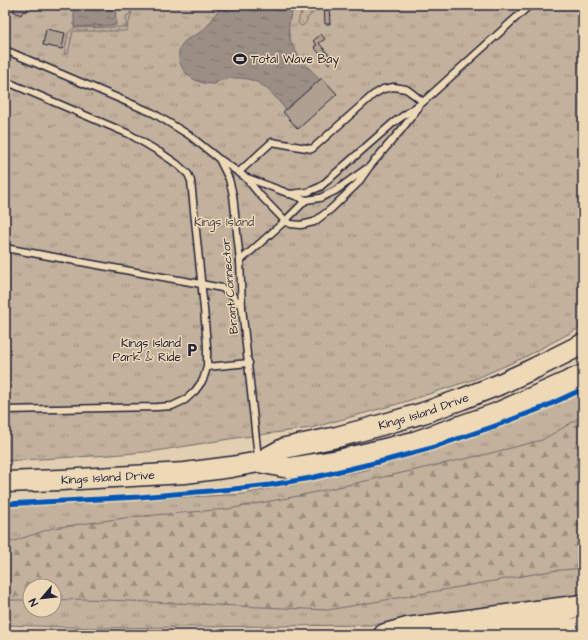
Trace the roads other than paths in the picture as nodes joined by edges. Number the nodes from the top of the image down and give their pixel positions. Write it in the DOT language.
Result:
graph roads {
  1 [pos="530,5"];
  2 [pos="5,50"];
  3 [pos="5,81"];
  4 [pos="422,102"];
  5 [pos="219,159"];
  6 [pos="370,166"];
  7 [pos="239,172"];
  8 [pos="245,177"];
  9 [pos="289,194"];
  10 [pos="306,200"];
  11 [pos="284,221"];
  12 [pos="5,248"];
  13 [pos="240,261"];
  14 [pos="201,284"];
  15 [pos="242,307"];
  16 [pos="583,344"];
  17 [pos="249,363"];
  18 [pos="207,367"];
  19 [pos="583,375"];
  20 [pos="5,410"];
  21 [pos="259,462"];
  22 [pos="5,482"];
  23 [pos="583,606"];
  24 [pos="583,629"];
  25 [pos="385,635"];
  26 [pos="464,635"];
  1 -- 4 [label="lane"];
  2 -- 5 [label="lane, Brant Connector"];
  3 -- 14 [label="lane"];
  4 -- 6 [label="lane"];
  4 -- 7 [label="lane"];
  4 -- 9 [label="lane"];
  5 -- 7 [label="lane"];
  5 -- 13 [label="lane, Brant Connector"];
  6 -- 10 [label="lane"];
  6 -- 11 [label="lane"];
  7 -- 8 [label="lane"];
  8 -- 9 [label="lane"];
  8 -- 11 [label="lane"];
  9 -- 10 [label="lane"];
  10 -- 11 [label="lane"];
  11 -- 13 [label="lane"];
  12 -- 14 [label="lane"];
  13 -- 15 [label="lane, Brant Connector"];
  14 -- 15 [label="lane"];
  14 -- 18 [label="lane"];
  15 -- 17 [label="lane, Brant Connector"];
  16 -- 21 [label="main road, Kings Island Drive"];
  17 -- 18 [label="lane"];
  17 -- 21 [label="lane, Brant Connector"];
  18 -- 20 [label="lane"];
  19 -- 21 [label="main road, Kings Island Drive"];
  21 -- 22 [label="main road, Kings Island Drive"];
  23 -- 25 [label="highway"];
  24 -- 26 [label="highway"];
}
